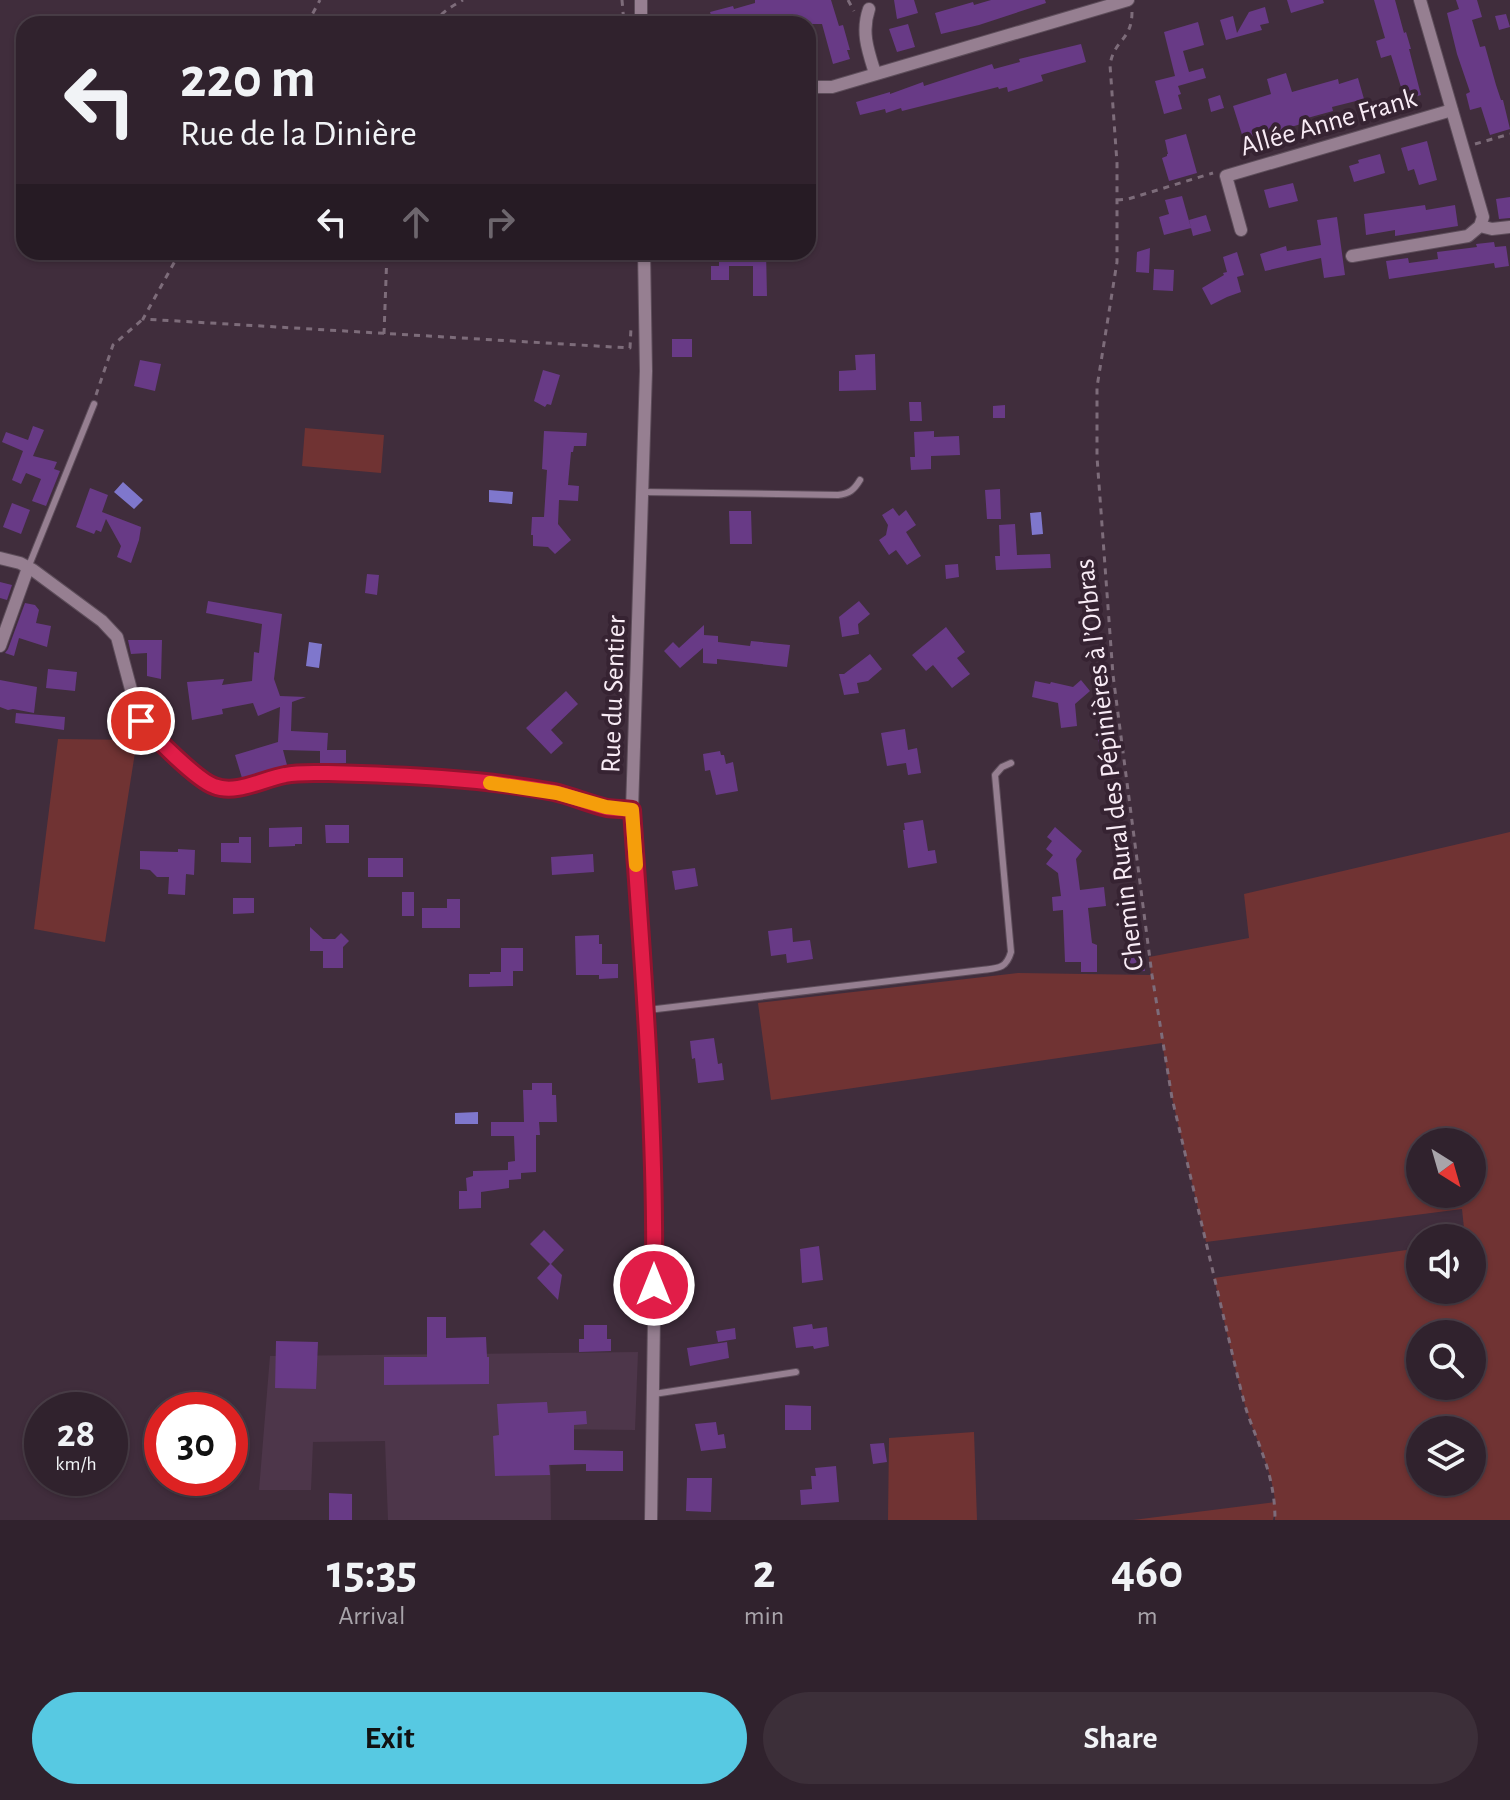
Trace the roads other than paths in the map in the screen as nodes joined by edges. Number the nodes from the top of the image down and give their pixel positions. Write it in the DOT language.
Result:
graph roads {
  1 [pos="1420,0"];
  2 [pos="1130,6"];
  3 [pos="864,13"];
  4 [pos="875,73"];
  5 [pos="816,87"];
  6 [pos="1452,110"];
  7 [pos="1480,226"];
  8 [pos="1510,227"];
  9 [pos="1241,230"];
  10 [pos="1352,256"];
  11 [pos="644,260"];
  12 [pos="94,404"];
  13 [pos="860,480"];
  14 [pos="642,492"];
  15 [pos="0,558"];
  16 [pos="28,568"];
  17 [pos="0,646"];
  18 [pos="1011,763"];
  19 [pos="632,810"];
  20 [pos="647,1010"];
  21 [pos="796,1372"];
  22 [pos="653,1395"];
  23 [pos="651,1520"];
  1 -- 6 [label="street"];
  2 -- 4 [label="street"];
  3 -- 4 [label="street"];
  4 -- 5 [label="street"];
  6 -- 7 [label="street"];
  6 -- 9 [label="street, Allée Anne Frank"];
  7 -- 8 [label="street"];
  7 -- 10 [label="street"];
  11 -- 14 [label="street, Rue du Sentier"];
  12 -- 16 [label="lane"];
  13 -- 14 [label="lane"];
  14 -- 19 [label="street, Rue du Sentier"];
  15 -- 16 [label="street"];
  16 -- 17 [label="street"];
  16 -- 19 [label="street"];
  18 -- 20 [label="lane"];
  19 -- 20 [label="street, Rue du Sentier"];
  20 -- 22 [label="street, Rue du Sentier"];
  21 -- 22 [label="lane"];
  22 -- 23 [label="street, Rue du Sentier"];
}
